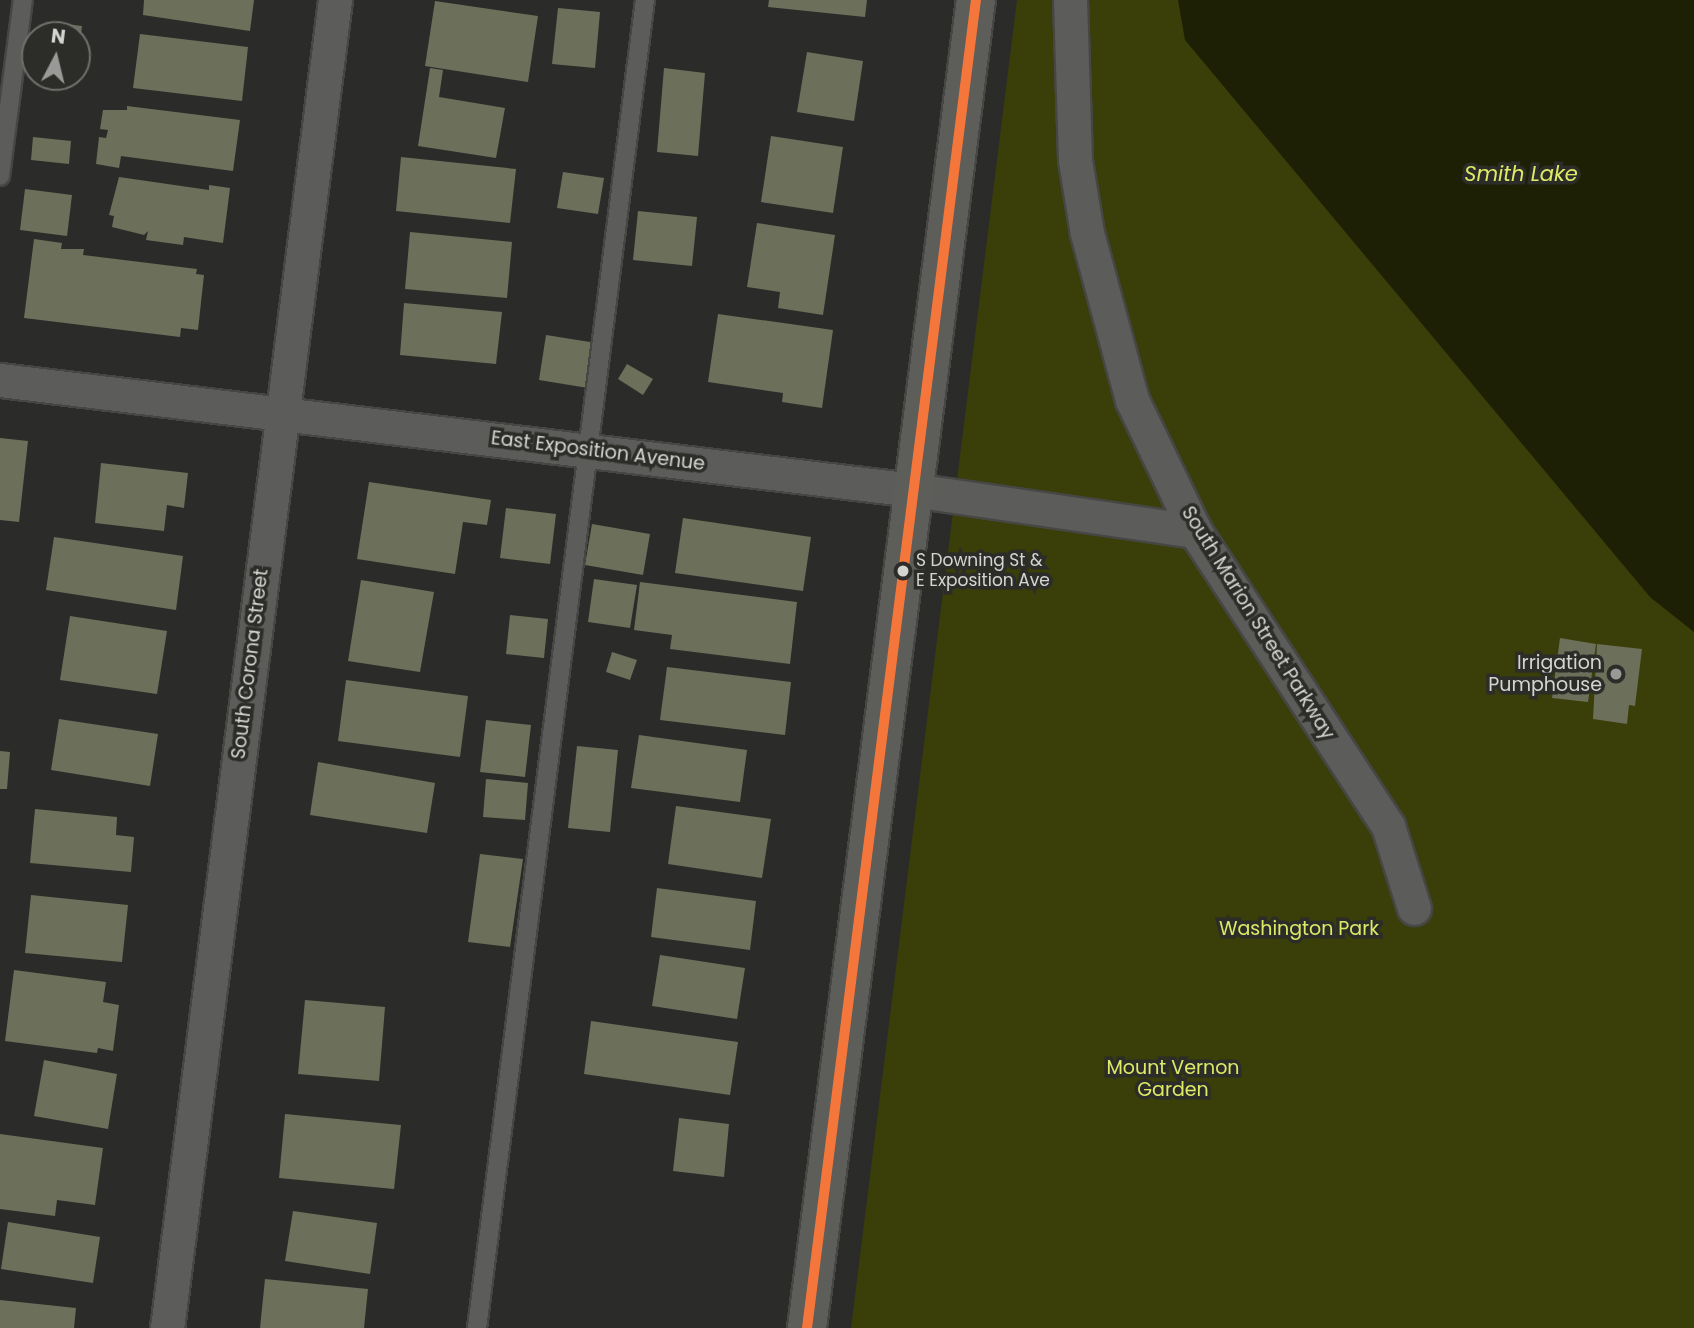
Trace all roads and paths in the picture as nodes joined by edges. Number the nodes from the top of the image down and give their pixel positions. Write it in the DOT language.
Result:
graph roads {
  1 [pos="23,0"];
  2 [pos="335,0"];
  3 [pos="645,0"];
  4 [pos="976,0"];
  5 [pos="1070,0"];
  6 [pos="0,176"];
  7 [pos="0,380"];
  8 [pos="282,414"];
  9 [pos="588,450"];
  10 [pos="913,490"];
  11 [pos="1195,531"];
  12 [pos="1414,908"];
  13 [pos="167,1328"];
  14 [pos="477,1328"];
  15 [pos="807,1328"];
  1 -- 6 [label="lane"];
  2 -- 8 [label="street, South Corona Street"];
  3 -- 9 [label="lane"];
  4 -- 10 [label="main road"];
  5 -- 11 [label="street, South Marion Street Parkway"];
  7 -- 8 [label="street, East Exposition Avenue"];
  8 -- 9 [label="street, East Exposition Avenue"];
  8 -- 13 [label="street, South Corona Street"];
  9 -- 10 [label="street, East Exposition Avenue"];
  9 -- 14 [label="lane"];
  10 -- 11 [label="street, East Exposition Avenue"];
  10 -- 15 [label="main road"];
  11 -- 12 [label="street, South Marion Street Parkway"];
}
